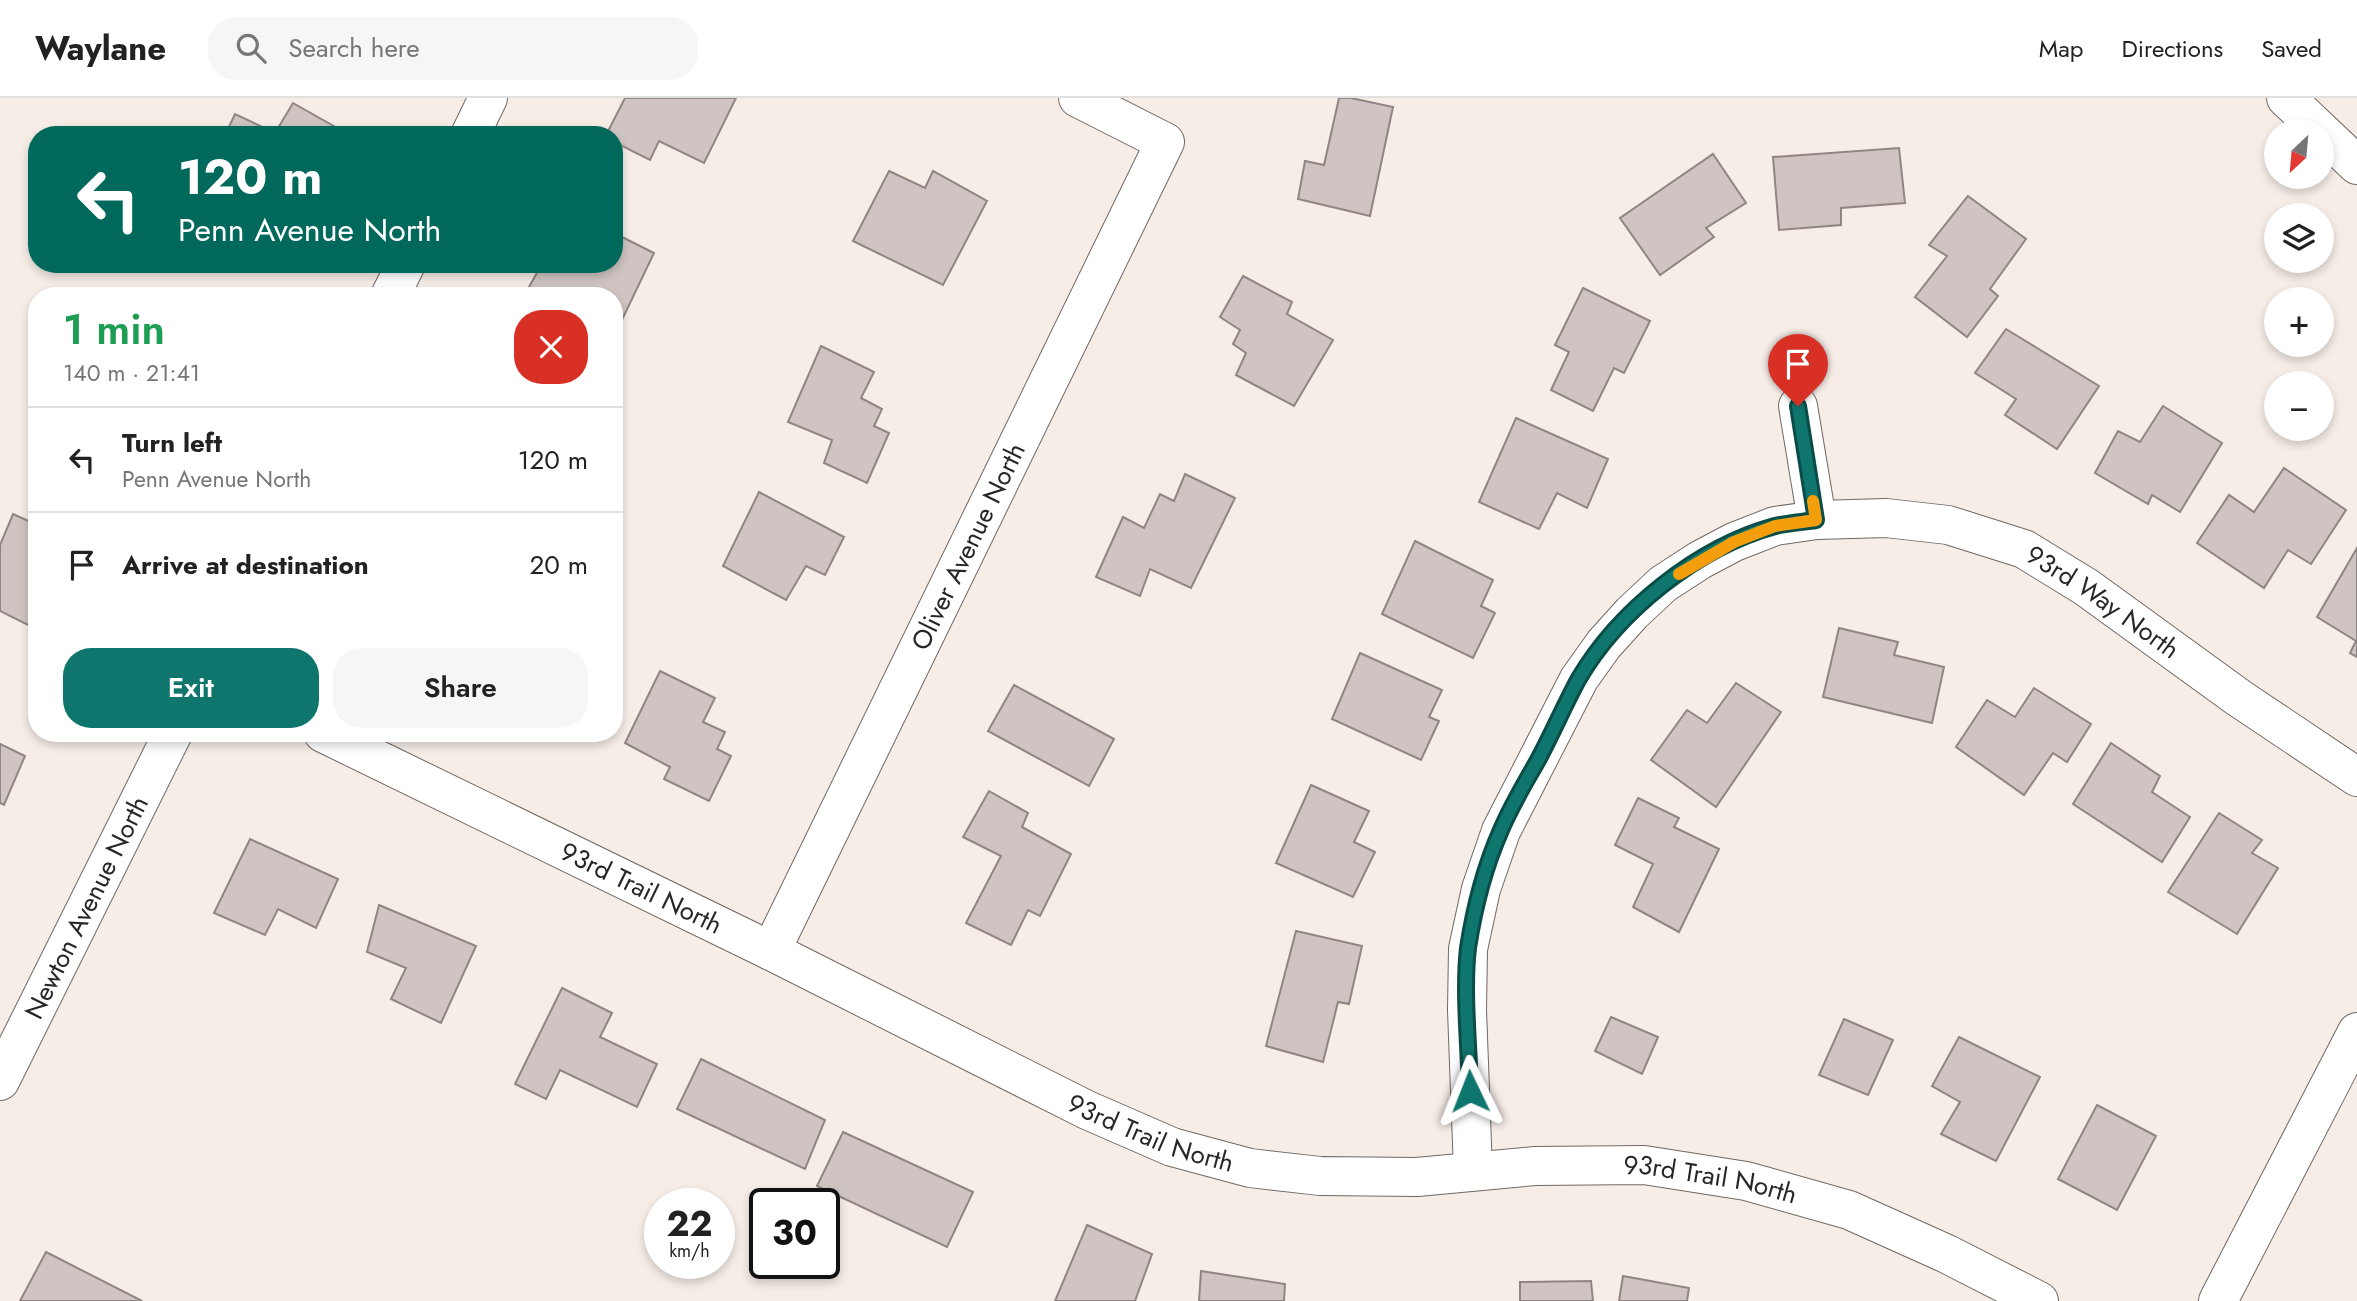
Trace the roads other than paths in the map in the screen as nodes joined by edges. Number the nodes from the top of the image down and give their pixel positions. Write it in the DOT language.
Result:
graph roads {
  1 [pos="488,98"];
  2 [pos="1078,98"];
  3 [pos="2286,98"];
  4 [pos="2308,119"];
  5 [pos="474,126"];
  6 [pos="2334,143"];
  7 [pos="2357,165"];
  8 [pos="1798,406"];
  9 [pos="1816,520"];
  10 [pos="169,742"];
  11 [pos="341,742"];
  12 [pos="2357,777"];
  13 [pos="771,951"];
  14 [pos="2357,1032"];
  15 [pos="0,1081"];
  16 [pos="1474,1171"];
  17 [pos="2039,1301"];
  18 [pos="2218,1301"];
  1 -- 5 [label="main road"];
  2 -- 13 [label="main road, Oliver Avenue North"];
  3 -- 4 [label="main road"];
  6 -- 7 [label="main road"];
  8 -- 9 [label="main road"];
  9 -- 12 [label="main road, 93rd Way North"];
  9 -- 16 [label="main road, 93rd Way North"];
  10 -- 15 [label="main road, Newton Avenue North"];
  11 -- 13 [label="main road, 93rd Trail North"];
  13 -- 16 [label="main road, 93rd Trail North"];
  14 -- 18 [label="main road"];
  16 -- 17 [label="main road, 93rd Trail North"];
}
